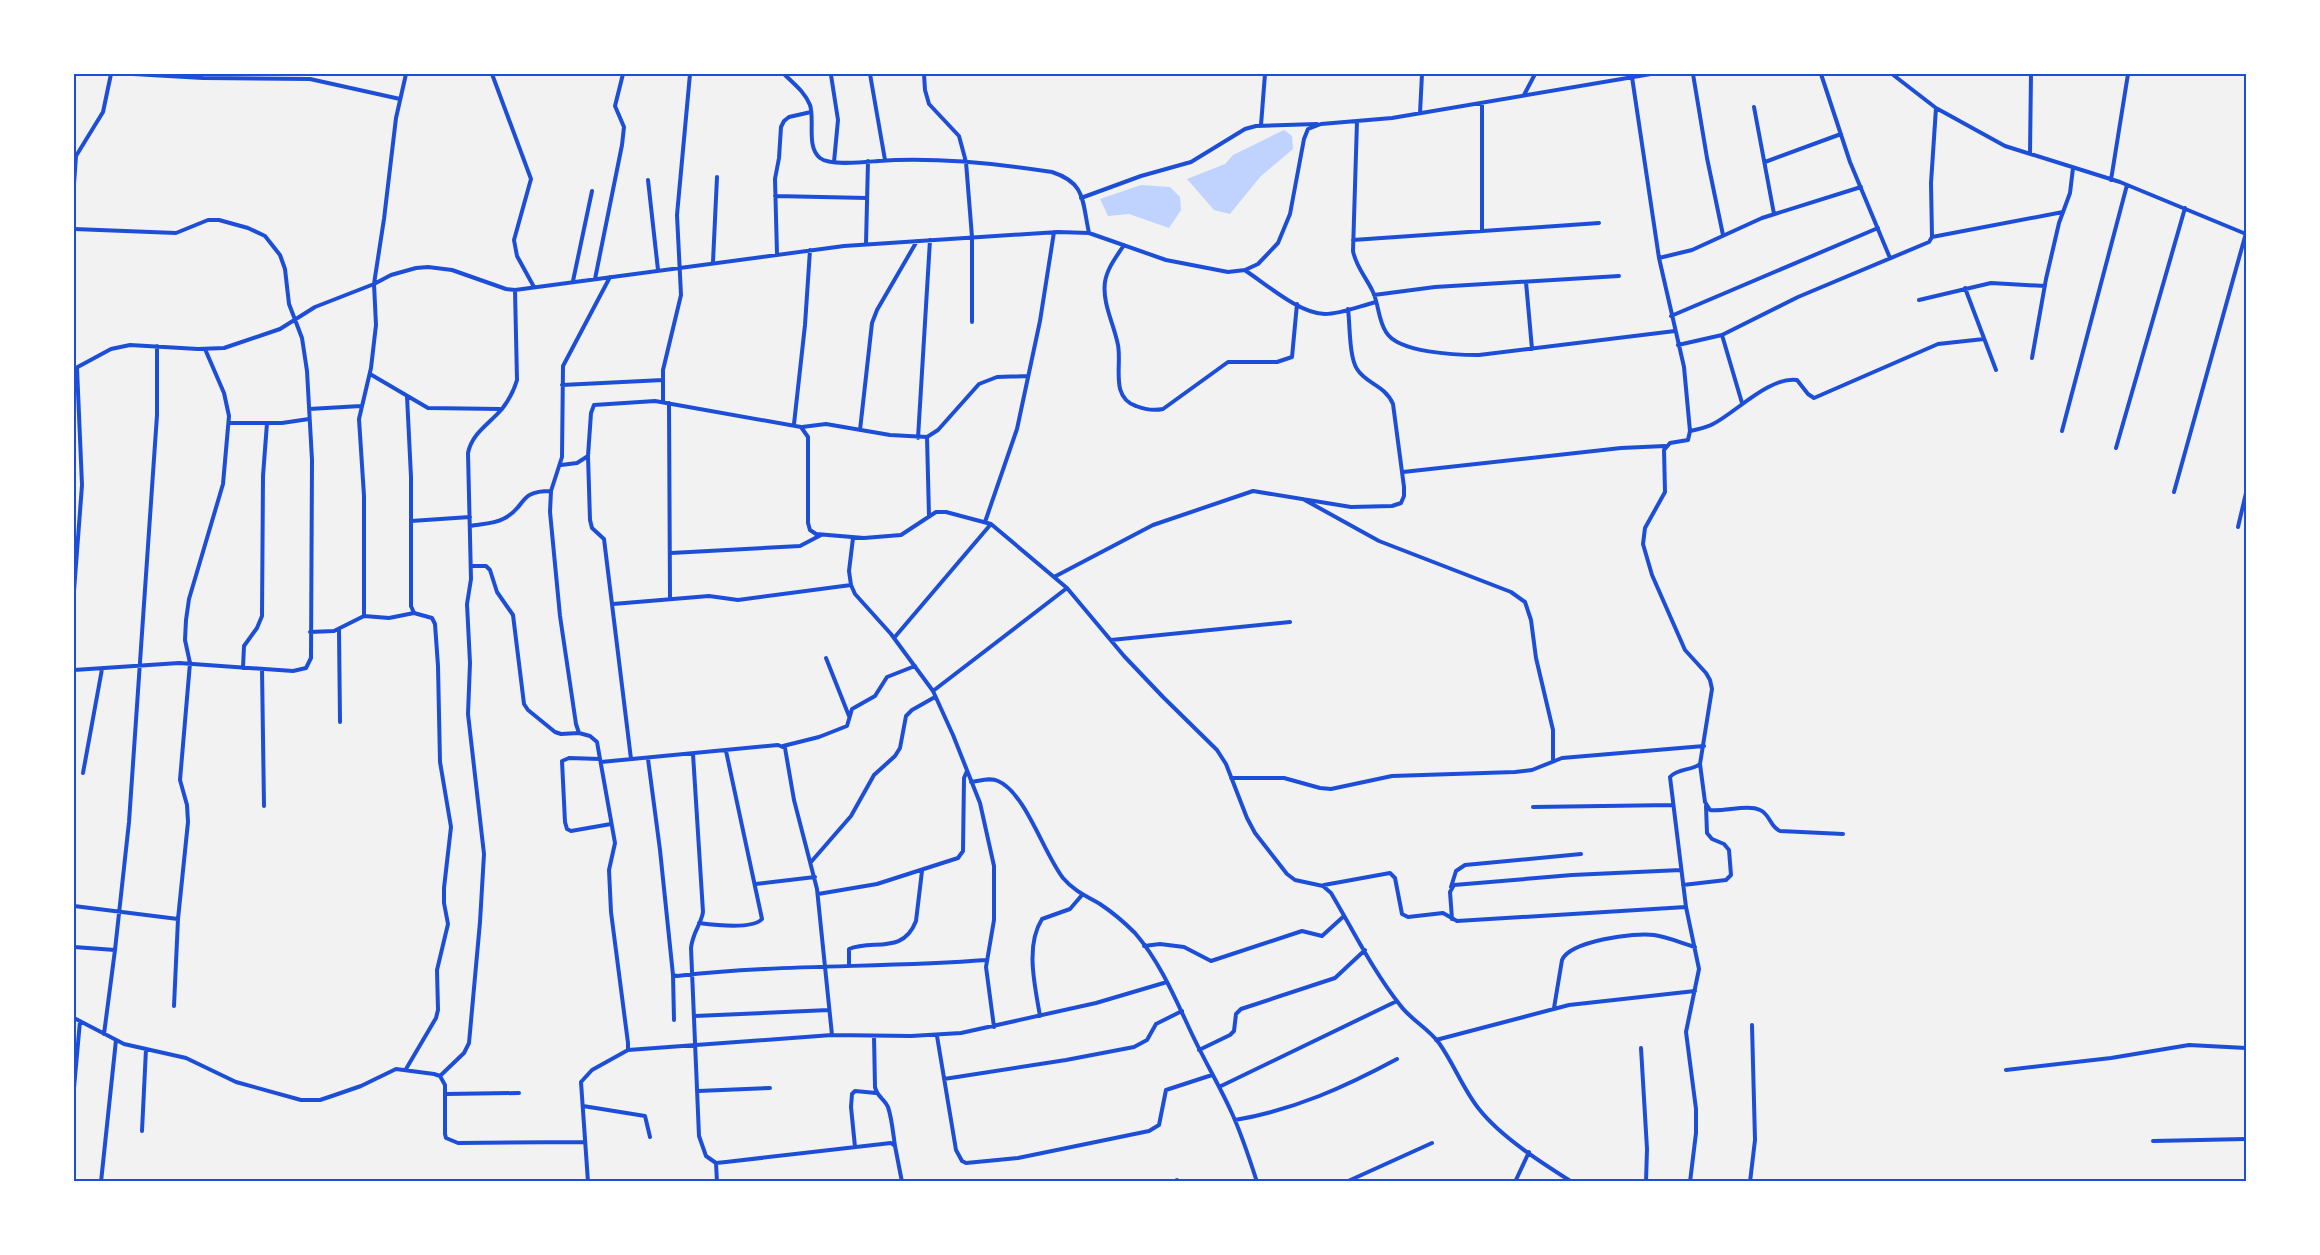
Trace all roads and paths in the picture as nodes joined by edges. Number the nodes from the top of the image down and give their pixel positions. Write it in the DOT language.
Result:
graph roads {
  1 [pos="111,74"];
  2 [pos="133,74"];
  3 [pos="406,74"];
  4 [pos="492,74"];
  5 [pos="623,74"];
  6 [pos="690,74"];
  7 [pos="784,74"];
  8 [pos="870,74"];
  9 [pos="924,74"];
  10 [pos="1265,74"];
  11 [pos="1422,74"];
  12 [pos="1535,74"];
  13 [pos="1611,74"];
  14 [pos="1651,74"];
  15 [pos="1693,74"];
  16 [pos="1821,74"];
  17 [pos="1892,74"];
  18 [pos="2031,74"];
  19 [pos="2128,74"];
  20 [pos="831,75"];
  21 [pos="1632,77"];
  22 [pos="1610,82"];
  23 [pos="1524,96"];
  24 [pos="400,99"];
  25 [pos="1482,103"];
  26 [pos="1754,107"];
  27 [pos="1936,108"];
  28 [pos="812,112"];
  29 [pos="1420,113"];
  30 [pos="1357,121"];
  31 [pos="1321,124"];
  32 [pos="1261,125"];
  33 [pos="1841,134"];
  34 [pos="2030,154"];
  35 [pos="885,160"];
  36 [pos="868,161"];
  37 [pos="834,162"];
  38 [pos="966,162"];
  39 [pos="1765,162"];
  40 [pos="2073,168"];
  41 [pos="717,177"];
  42 [pos="648,180"];
  43 [pos="2111,180"];
  44 [pos="74,184"];
  45 [pos="2127,185"];
  46 [pos="1861,187"];
  47 [pos="592,191"];
  48 [pos="775,196"];
  49 [pos="867,198"];
  50 [pos="1081,198"];
  51 [pos="2185,208"];
  52 [pos="2062,212"];
  53 [pos="1774,214"];
  54 [pos="1599,224"];
  55 [pos="1878,228"];
  56 [pos="74,229"];
  57 [pos="1482,230"];
  58 [pos="1054,232"];
  59 [pos="1089,233"];
  60 [pos="2246,234"];
  61 [pos="1723,235"];
  62 [pos="972,237"];
  63 [pos="1932,237"];
  64 [pos="930,240"];
  65 [pos="1353,240"];
  66 [pos="917,241"];
  67 [pos="866,244"];
  68 [pos="1125,245"];
  69 [pos="810,250"];
  70 [pos="777,254"];
  71 [pos="1659,258"];
  72 [pos="1890,258"];
  73 [pos="713,262"];
  74 [pos="678,267"];
  75 [pos="658,270"];
  76 [pos="1245,270"];
  77 [pos="610,276"];
  78 [pos="1619,276"];
  79 [pos="595,279"];
  80 [pos="573,282"];
  81 [pos="1526,282"];
  82 [pos="374,284"];
  83 [pos="2045,286"];
  84 [pos="534,287"];
  85 [pos="1965,288"];
  86 [pos="515,290"];
  87 [pos="1374,295"];
  88 [pos="1919,300"];
  89 [pos="1376,302"];
  90 [pos="1297,304"];
  91 [pos="1348,309"];
  92 [pos="1671,316"];
  93 [pos="295,319"];
  94 [pos="972,322"];
  95 [pos="1674,331"];
  96 [pos="1722,334"];
  97 [pos="1984,339"];
  98 [pos="1678,345"];
  99 [pos="157,346"];
  100 [pos="205,349"];
  101 [pos="1532,349"];
  102 [pos="2032,358"];
  103 [pos="75,368"];
  104 [pos="1996,370"];
  105 [pos="370,374"];
  106 [pos="1028,376"];
  107 [pos="663,380"];
  108 [pos="562,385"];
  109 [pos="407,396"];
  110 [pos="663,402"];
  111 [pos="669,403"];
  112 [pos="1742,403"];
  113 [pos="361,406"];
  114 [pos="309,409"];
  115 [pos="501,409"];
  116 [pos="309,419"];
  117 [pos="229,423"];
  118 [pos="267,423"];
  119 [pos="794,424"];
  120 [pos="801,427"];
  121 [pos="860,430"];
  122 [pos="1690,431"];
  123 [pos="2062,431"];
  124 [pos="927,437"];
  125 [pos="918,438"];
  126 [pos="1666,446"];
  127 [pos="2116,448"];
  128 [pos="588,456"];
  129 [pos="561,465"];
  130 [pos="1403,472"];
  131 [pos="551,491"];
  132 [pos="2174,492"];
  133 [pos="2247,493"];
  134 [pos="1300,498"];
  135 [pos="929,516"];
  136 [pos="470,517"];
  137 [pos="411,521"];
  138 [pos="985,522"];
  139 [pos="991,524"];
  140 [pos="470,526"];
  141 [pos="2238,526"];
  142 [pos="821,535"];
  143 [pos="853,538"];
  144 [pos="671,553"];
  145 [pos="471,566"];
  146 [pos="1054,576"];
  147 [pos="851,585"];
  148 [pos="1067,588"];
  149 [pos="74,591"];
  150 [pos="670,598"];
  151 [pos="613,604"];
  152 [pos="414,613"];
  153 [pos="364,616"];
  154 [pos="1290,622"];
  155 [pos="339,630"];
  156 [pos="310,632"];
  157 [pos="894,638"];
  158 [pos="1111,640"];
  159 [pos="826,658"];
  160 [pos="190,663"];
  161 [pos="139,666"];
  162 [pos="915,666"];
  163 [pos="243,668"];
  164 [pos="102,669"];
  165 [pos="262,669"];
  166 [pos="74,670"];
  167 [pos="933,691"];
  168 [pos="935,697"];
  169 [pos="851,719"];
  170 [pos="340,722"];
  171 [pos="579,733"];
  172 [pos="783,746"];
  173 [pos="1704,746"];
  174 [pos="726,751"];
  175 [pos="693,754"];
  176 [pos="648,759"];
  177 [pos="631,760"];
  178 [pos="1553,760"];
  179 [pos="601,761"];
  180 [pos="1700,764"];
  181 [pos="967,771"];
  182 [pos="83,772"];
  183 [pos="1232,778"];
  184 [pos="971,782"];
  185 [pos="1673,805"];
  186 [pos="264,806"];
  187 [pos="1706,806"];
  188 [pos="1533,807"];
  189 [pos="611,824"];
  190 [pos="1843,834"];
  191 [pos="1581,854"];
  192 [pos="810,863"];
  193 [pos="1681,870"];
  194 [pos="922,871"];
  195 [pos="815,877"];
  196 [pos="756,884"];
  197 [pos="1683,885"];
  198 [pos="1323,886"];
  199 [pos="1451,888"];
  200 [pos="818,894"];
  201 [pos="1082,895"];
  202 [pos="74,906"];
  203 [pos="1686,907"];
  204 [pos="120,911"];
  205 [pos="1345,916"];
  206 [pos="178,919"];
  207 [pos="1452,919"];
  208 [pos="699,922"];
  209 [pos="1144,946"];
  210 [pos="74,947"];
  211 [pos="1695,947"];
  212 [pos="116,950"];
  213 [pos="1365,950"];
  214 [pos="986,960"];
  215 [pos="849,965"];
  216 [pos="825,966"];
  217 [pos="693,974"];
  218 [pos="673,975"];
  219 [pos="1167,982"];
  220 [pos="1695,992"];
  221 [pos="1397,1001"];
  222 [pos="174,1006"];
  223 [pos="1554,1008"];
  224 [pos="830,1010"];
  225 [pos="1182,1011"];
  226 [pos="695,1016"];
  227 [pos="1040,1016"];
  228 [pos="74,1018"];
  229 [pos="674,1020"];
  230 [pos="80,1021"];
  231 [pos="1752,1025"];
  232 [pos="994,1027"];
  233 [pos="104,1034"];
  234 [pos="832,1035"];
  235 [pos="874,1036"];
  236 [pos="937,1036"];
  237 [pos="116,1040"];
  238 [pos="1436,1040"];
  239 [pos="696,1044"];
  240 [pos="1641,1048"];
  241 [pos="2247,1048"];
  242 [pos="146,1049"];
  243 [pos="628,1050"];
  244 [pos="1199,1050"];
  245 [pos="1398,1059"];
  246 [pos="406,1069"];
  247 [pos="2006,1070"];
  248 [pos="1212,1075"];
  249 [pos="440,1076"];
  250 [pos="944,1079"];
  251 [pos="1219,1087"];
  252 [pos="74,1088"];
  253 [pos="770,1088"];
  254 [pos="698,1091"];
  255 [pos="519,1093"];
  256 [pos="876,1093"];
  257 [pos="446,1094"];
  258 [pos="583,1106"];
  259 [pos="1235,1120"];
  260 [pos="142,1131"];
  261 [pos="650,1137"];
  262 [pos="2247,1139"];
  263 [pos="2153,1141"];
  264 [pos="585,1142"];
  265 [pos="1432,1143"];
  266 [pos="895,1146"];
  267 [pos="855,1147"];
  268 [pos="1529,1152"];
  269 [pos="716,1163"];
  270 [pos="101,1182"];
  271 [pos="588,1182"];
  272 [pos="717,1182"];
  273 [pos="902,1182"];
  274 [pos="1257,1182"];
  275 [pos="1346,1182"];
  276 [pos="1515,1182"];
  277 [pos="1572,1182"];
  278 [pos="1646,1182"];
  279 [pos="1690,1182"];
  280 [pos="1750,1182"];
  1 -- 44 [label="street"];
  2 -- 24 [label="street"];
  3 -- 24 [label="street"];
  4 -- 84 [label="street"];
  5 -- 79 [label="street"];
  6 -- 74 [label="street"];
  7 -- 28 [label="street"];
  8 -- 35 [label="street"];
  9 -- 38 [label="street"];
  10 -- 32 [label="street"];
  11 -- 29 [label="street"];
  12 -- 23 [label="street"];
  13 -- 22 [label="street"];
  14 -- 21 [label="street"];
  15 -- 61 [label="street"];
  16 -- 33 [label="street"];
  17 -- 27 [label="street"];
  18 -- 34 [label="street"];
  19 -- 43 [label="street"];
  20 -- 37 [label="street"];
  21 -- 22 [label="street"];
  21 -- 71 [label="street"];
  22 -- 23 [label="street"];
  23 -- 25 [label="street"];
  24 -- 82 [label="street"];
  25 -- 29 [label="street"];
  25 -- 57 [label="street"];
  26 -- 39 [label="street"];
  27 -- 34 [label="street"];
  27 -- 63 [label="street"];
  28 -- 37 [label="street"];
  28 -- 48 [label="street"];
  29 -- 30 [label="street"];
  30 -- 31 [label="street"];
  30 -- 65 [label="street"];
  31 -- 32 [label="street"];
  31 -- 76 [label="street"];
  32 -- 50 [label="street"];
  33 -- 39 [label="street"];
  33 -- 46 [label="street"];
  34 -- 40 [label="street"];
  35 -- 36 [label="street"];
  35 -- 38 [label="street"];
  36 -- 37 [label="street"];
  36 -- 49 [label="street"];
  38 -- 50 [label="street"];
  38 -- 62 [label="street"];
  39 -- 53 [label="street"];
  40 -- 43 [label="street"];
  40 -- 52 [label="street"];
  41 -- 73 [label="street"];
  42 -- 75 [label="street"];
  43 -- 45 [label="street"];
  45 -- 51 [label="street"];
  45 -- 123 [label="street"];
  46 -- 53 [label="street"];
  46 -- 55 [label="street"];
  47 -- 80 [label="street"];
  48 -- 49 [label="street"];
  48 -- 70 [label="street"];
  49 -- 67 [label="street"];
  50 -- 59 [label="street"];
  51 -- 60 [label="street"];
  51 -- 127 [label="street"];
  52 -- 63 [label="street"];
  52 -- 83 [label="street"];
  53 -- 61 [label="street"];
  54 -- 57 [label="street"];
  55 -- 72 [label="street"];
  55 -- 92 [label="street"];
  56 -- 93 [label="street"];
  57 -- 65 [label="street"];
  58 -- 59 [label="street"];
  58 -- 62 [label="street"];
  58 -- 106 [label="street"];
  59 -- 68 [label="street"];
  60 -- 132 [label="street"];
  61 -- 71 [label="street"];
  62 -- 64 [label="street"];
  62 -- 94 [label="street"];
  63 -- 72 [label="street"];
  64 -- 66 [label="street"];
  64 -- 125 [label="street"];
  65 -- 87 [label="street"];
  66 -- 67 [label="street"];
  66 -- 121 [label="street"];
  67 -- 69 [label="street"];
  68 -- 76 [label="street"];
  68 -- 90 [label="street"];
  69 -- 70 [label="street"];
  69 -- 119 [label="street"];
  70 -- 73 [label="street"];
  71 -- 92 [label="street"];
  72 -- 96 [label="street"];
  73 -- 74 [label="street"];
  74 -- 75 [label="street"];
  74 -- 107 [label="street"];
  75 -- 77 [label="street"];
  76 -- 90 [label="street"];
  77 -- 79 [label="street"];
  77 -- 108 [label="street"];
  78 -- 81 [label="street"];
  79 -- 80 [label="street"];
  80 -- 84 [label="street"];
  81 -- 87 [label="street"];
  81 -- 101 [label="street"];
  82 -- 86 [label="street"];
  82 -- 93 [label="street"];
  82 -- 105 [label="street"];
  83 -- 85 [label="street"];
  83 -- 102 [label="street"];
  84 -- 86 [label="street"];
  85 -- 88 [label="street"];
  85 -- 97 [label="street"];
  86 -- 115 [label="street"];
  87 -- 89 [label="street"];
  89 -- 91 [label="street"];
  89 -- 101 [label="street"];
  90 -- 91 [label="street"];
  91 -- 130 [label="street"];
  92 -- 95 [label="street"];
  93 -- 100 [label="street"];
  93 -- 114 [label="street"];
  95 -- 98 [label="street"];
  95 -- 101 [label="street"];
  96 -- 98 [label="street"];
  96 -- 112 [label="street"];
  97 -- 104 [label="street"];
  97 -- 112 [label="street"];
  98 -- 122 [label="street"];
  99 -- 100 [label="street"];
  99 -- 103 [label="street"];
  99 -- 161 [label="street"];
  100 -- 117 [label="street"];
  103 -- 149 [label="street"];
  105 -- 109 [label="street"];
  105 -- 113 [label="street"];
  106 -- 124 [label="street"];
  106 -- 138 [label="street"];
  107 -- 108 [label="street"];
  107 -- 110 [label="street"];
  108 -- 129 [label="street"];
  109 -- 115 [label="street"];
  109 -- 137 [label="street"];
  110 -- 111 [label="street"];
  110 -- 128 [label="street"];
  111 -- 119 [label="street"];
  111 -- 144 [label="street"];
  112 -- 122 [label="street"];
  113 -- 114 [label="street"];
  113 -- 153 [label="street"];
  114 -- 116 [label="street"];
  115 -- 136 [label="street"];
  116 -- 118 [label="street"];
  116 -- 156 [label="street"];
  117 -- 118 [label="street"];
  117 -- 160 [label="street"];
  118 -- 163 [label="street"];
  119 -- 120 [label="street"];
  120 -- 121 [label="street"];
  120 -- 142 [label="street"];
  121 -- 125 [label="street"];
  122 -- 126 [label="street"];
  124 -- 125 [label="street"];
  124 -- 135 [label="street"];
  126 -- 130 [label="street"];
  126 -- 173 [label="street"];
  128 -- 129 [label="street"];
  128 -- 151 [label="street"];
  129 -- 131 [label="street"];
  130 -- 134 [label="street"];
  131 -- 140 [label="street"];
  131 -- 171 [label="street"];
  133 -- 141 [label="street"];
  134 -- 146 [label="street"];
  134 -- 178 [label="street"];
  135 -- 138 [label="street"];
  135 -- 143 [label="street"];
  136 -- 137 [label="street"];
  136 -- 140 [label="street"];
  137 -- 152 [label="street"];
  138 -- 139 [label="street"];
  139 -- 146 [label="street"];
  139 -- 157 [label="street"];
  140 -- 145 [label="street"];
  142 -- 143 [label="street"];
  142 -- 144 [label="street"];
  143 -- 147 [label="street"];
  144 -- 150 [label="street"];
  145 -- 171 [label="street"];
  145 -- 249 [label="street"];
  146 -- 148 [label="street"];
  147 -- 150 [label="street"];
  147 -- 157 [label="street"];
  148 -- 158 [label="street"];
  148 -- 167 [label="street"];
  150 -- 151 [label="street"];
  151 -- 177 [label="street"];
  152 -- 153 [label="street"];
  152 -- 246 [label="street"];
  153 -- 155 [label="street"];
  154 -- 158 [label="street"];
  155 -- 156 [label="street"];
  155 -- 170 [label="street"];
  156 -- 165 [label="street"];
  157 -- 162 [label="street"];
  158 -- 183 [label="street"];
  159 -- 169 [label="street"];
  160 -- 161 [label="street"];
  160 -- 163 [label="street"];
  160 -- 206 [label="street"];
  161 -- 164 [label="street"];
  161 -- 204 [label="street"];
  162 -- 167 [label="street"];
  162 -- 169 [label="street"];
  163 -- 165 [label="street"];
  164 -- 166 [label="street"];
  164 -- 182 [label="street"];
  165 -- 186 [label="street"];
  167 -- 168 [label="street"];
  168 -- 181 [label="street"];
  168 -- 192 [label="street"];
  169 -- 172 [label="street"];
  171 -- 179 [label="street"];
  172 -- 174 [label="street"];
  172 -- 192 [label="street"];
  173 -- 178 [label="street"];
  173 -- 180 [label="street"];
  174 -- 175 [label="street"];
  174 -- 196 [label="street"];
  175 -- 176 [label="street"];
  175 -- 208 [label="street"];
  176 -- 177 [label="street"];
  176 -- 218 [label="street"];
  177 -- 179 [label="street"];
  178 -- 183 [label="street"];
  179 -- 189 [label="street"];
  179 -- 189 [label="street"];
  180 -- 185 [label="street"];
  180 -- 187 [label="street"];
  181 -- 184 [label="street"];
  181 -- 194 [label="street"];
  183 -- 198 [label="street"];
  184 -- 201 [label="street"];
  184 -- 214 [label="street"];
  185 -- 188 [label="street"];
  185 -- 193 [label="street"];
  187 -- 190 [label="street"];
  187 -- 197 [label="street"];
  189 -- 243 [label="street"];
  191 -- 199 [label="street"];
  192 -- 195 [label="street"];
  193 -- 197 [label="street"];
  193 -- 199 [label="street"];
  194 -- 200 [label="street"];
  194 -- 215 [label="street"];
  195 -- 196 [label="street"];
  195 -- 200 [label="street"];
  196 -- 208 [label="street"];
  197 -- 203 [label="street"];
  198 -- 205 [label="street"];
  198 -- 207 [label="street"];
  199 -- 207 [label="street"];
  200 -- 216 [label="street"];
  201 -- 209 [label="street"];
  201 -- 227 [label="street"];
  202 -- 204 [label="street"];
  203 -- 207 [label="street"];
  203 -- 211 [label="street"];
  204 -- 206 [label="street"];
  204 -- 212 [label="street"];
  205 -- 209 [label="street"];
  205 -- 213 [label="street"];
  206 -- 222 [label="street"];
  208 -- 217 [label="street"];
  209 -- 219 [label="street"];
  210 -- 212 [label="street"];
  211 -- 220 [label="street"];
  211 -- 223 [label="street"];
  212 -- 233 [label="street"];
  213 -- 221 [label="street"];
  213 -- 244 [label="street"];
  214 -- 215 [label="street"];
  214 -- 232 [label="street"];
  215 -- 216 [label="street"];
  216 -- 217 [label="street"];
  216 -- 224 [label="street"];
  217 -- 218 [label="street"];
  217 -- 226 [label="street"];
  218 -- 229 [label="street"];
  219 -- 225 [label="street"];
  219 -- 227 [label="street"];
  220 -- 223 [label="street"];
  220 -- 279 [label="street"];
  221 -- 238 [label="street"];
  221 -- 251 [label="street"];
  223 -- 238 [label="street"];
  224 -- 226 [label="street"];
  224 -- 234 [label="street"];
  225 -- 244 [label="street"];
  225 -- 250 [label="street"];
  226 -- 239 [label="street"];
  227 -- 232 [label="street"];
  228 -- 230 [label="street"];
  230 -- 233 [label="street"];
  230 -- 252 [label="street"];
  231 -- 280 [label="street"];
  232 -- 236 [label="street"];
  233 -- 237 [label="street"];
  234 -- 235 [label="street"];
  234 -- 239 [label="street"];
  235 -- 236 [label="street"];
  235 -- 256 [label="street"];
  236 -- 250 [label="street"];
  237 -- 242 [label="street"];
  237 -- 270 [label="street"];
  238 -- 268 [label="street"];
  239 -- 243 [label="street"];
  239 -- 254 [label="street"];
  240 -- 278 [label="street"];
  241 -- 247 [label="street"];
  242 -- 246 [label="street"];
  242 -- 260 [label="street"];
  243 -- 258 [label="street"];
  244 -- 248 [label="street"];
  245 -- 259 [label="street"];
  246 -- 249 [label="street"];
  248 -- 250 [label="street"];
  248 -- 251 [label="street"];
  249 -- 257 [label="street"];
  251 -- 259 [label="street"];
  253 -- 254 [label="street"];
  254 -- 269 [label="street"];
  255 -- 257 [label="street"];
  256 -- 266 [label="street"];
  256 -- 267 [label="street"];
  257 -- 264 [label="street"];
  258 -- 261 [label="street"];
  258 -- 264 [label="street"];
  259 -- 274 [label="street"];
  262 -- 263 [label="street"];
  264 -- 271 [label="street"];
  265 -- 275 [label="street"];
  266 -- 267 [label="street"];
  266 -- 273 [label="street"];
  267 -- 269 [label="street"];
  268 -- 276 [label="street"];
  268 -- 277 [label="street"];
  269 -- 272 [label="street"];
}
